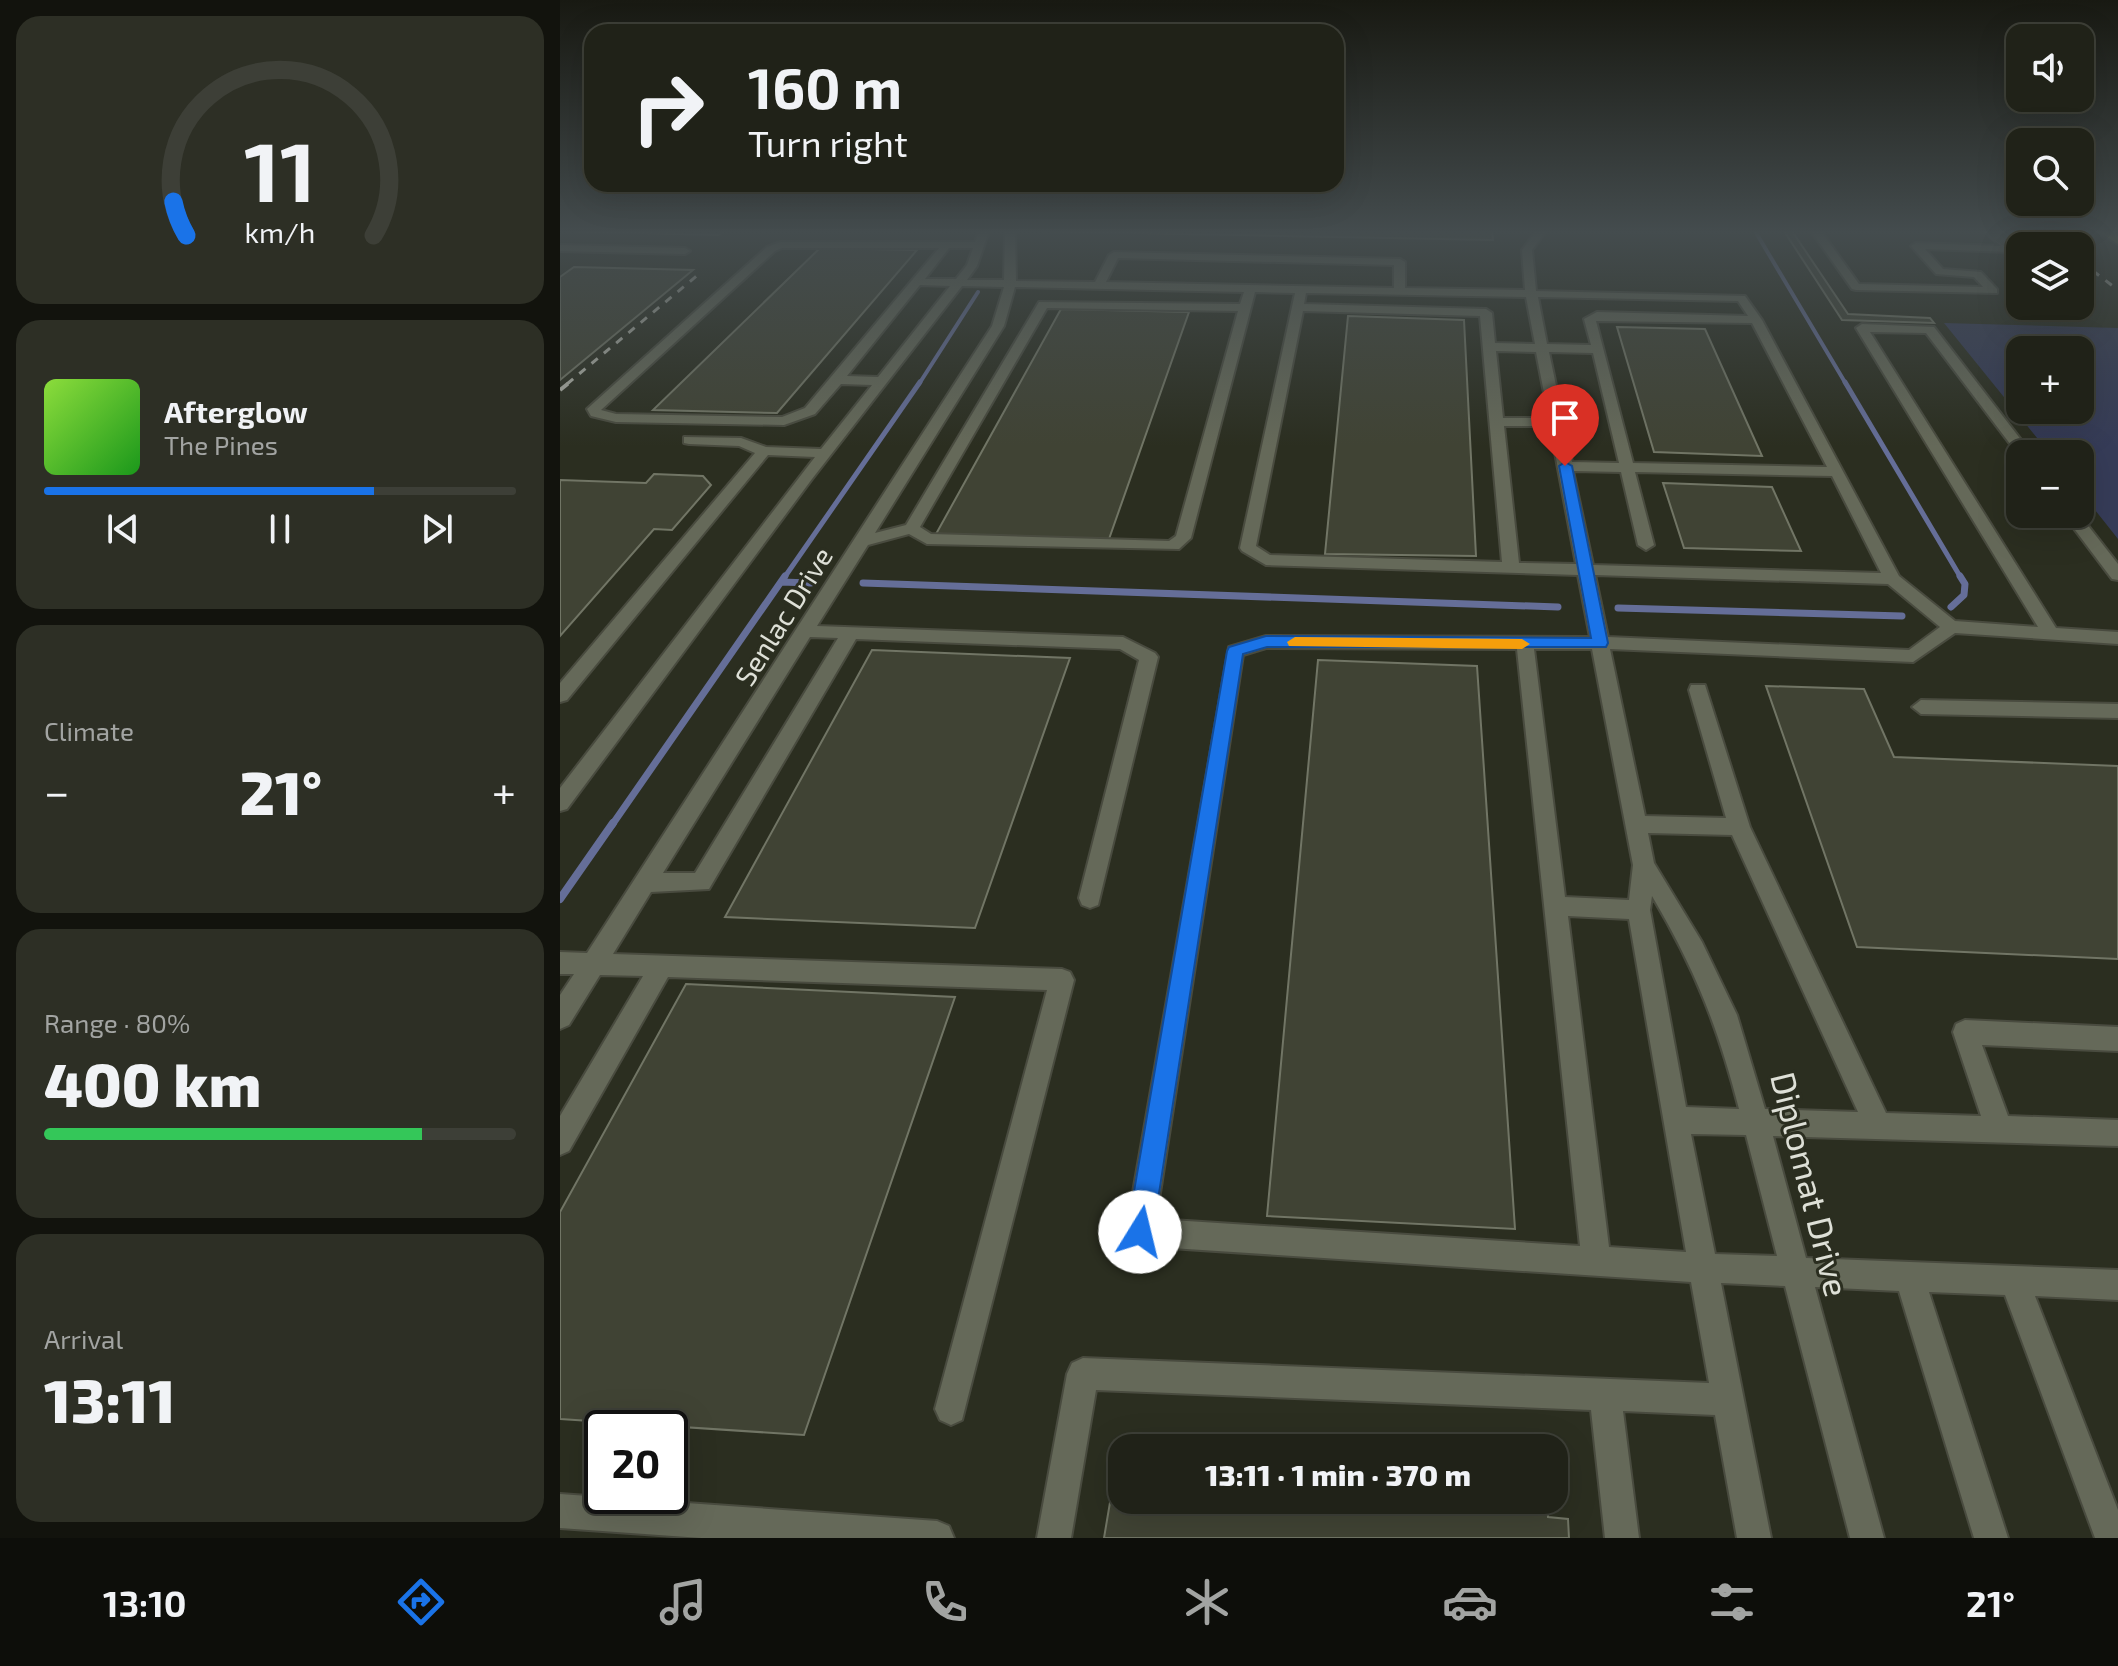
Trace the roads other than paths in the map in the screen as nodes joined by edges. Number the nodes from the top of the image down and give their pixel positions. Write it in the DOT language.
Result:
graph roads {
  1 [pos="712,303"];
  2 [pos="901,303"];
  3 [pos="945,303"];
  4 [pos="1008,303"];
  5 [pos="1246,303"];
  6 [pos="1299,303"];
  7 [pos="1533,303"];
  8 [pos="1744,303"];
  9 [pos="1298,307"];
  10 [pos="1245,308"];
  11 [pos="1756,320"];
  12 [pos="993,334"];
  13 [pos="1024,336"];
  14 [pos="1489,347"];
  15 [pos="1542,349"];
  16 [pos="1598,349"];
  17 [pos="837,380"];
  18 [pos="883,381"];
  19 [pos="1496,422"];
  20 [pos="1556,422"];
  21 [pos="689,440"];
  22 [pos="2014,440"];
  23 [pos="764,451"];
  24 [pos="826,453"];
  25 [pos="1565,466"];
  26 [pos="1626,466"];
  27 [pos="1837,472"];
  28 [pos="912,528"];
  29 [pos="2082,528"];
  30 [pos="861,542"];
  31 [pos="1646,545"];
  32 [pos="1511,568"];
  33 [pos="1586,570"];
  34 [pos="2118,575"];
  35 [pos="1892,579"];
  36 [pos="1951,627"];
  37 [pos="805,631"];
  38 [pos="851,632"];
  39 [pos="2050,632"];
  40 [pos="2118,638"];
  41 [pos="1600,643"];
  42 [pos="1525,644"];
  43 [pos="1698,690"];
  44 [pos="560,695"];
  45 [pos="1921,707"];
  46 [pos="2118,711"];
  47 [pos="560,803"];
  48 [pos="1634,824"];
  49 [pos="1739,827"];
  50 [pos="1644,865"];
  51 [pos="645,883"];
  52 [pos="1090,898"];
  53 [pos="1555,906"];
  54 [pos="1639,910"];
  55 [pos="560,963"];
  56 [pos="593,964"];
  57 [pos="661,967"];
  58 [pos="560,1017"];
  59 [pos="2118,1039"];
  60 [pos="1675,1120"];
  61 [pos="1755,1120"];
  62 [pos="1877,1123"];
  63 [pos="1998,1127"];
  64 [pos="2118,1133"];
  65 [pos="560,1142"];
  66 [pos="1596,1261"];
  67 [pos="1703,1268"];
  68 [pos="1793,1272"];
  69 [pos="1909,1276"];
  70 [pos="2014,1280"];
  71 [pos="2118,1285"];
  72 [pos="1605,1395"];
  73 [pos="1728,1400"];
  74 [pos="951,1409"];
  75 [pos="560,1511"];
  76 [pos="937,1538"];
  77 [pos="1054,1538"];
  78 [pos="1622,1538"];
  79 [pos="1754,1538"];
  80 [pos="1867,1538"];
  81 [pos="1991,1538"];
  82 [pos="2112,1538"];
  1 -- 17 [label="street"];
  2 -- 17 [label="street"];
  3 -- 18 [label="street, Senlac Drive"];
  4 -- 12 [label="street, Senlac Drive"];
  5 -- 10 [label="street"];
  6 -- 9 [label="street"];
  7 -- 15 [label="street, Diplomat Drive"];
  8 -- 11 [label="street"];
  9 -- 14 [label="street"];
  9 -- 32 [label="street"];
  10 -- 13 [label="street"];
  10 -- 28 [label="street"];
  11 -- 16 [label="street"];
  11 -- 27 [label="street"];
  12 -- 13 [label="street"];
  12 -- 30 [label="street, Senlac Drive"];
  13 -- 28 [label="street"];
  14 -- 15 [label="street"];
  14 -- 19 [label="street"];
  15 -- 16 [label="street"];
  15 -- 20 [label="street, Diplomat Drive"];
  16 -- 26 [label="street"];
  17 -- 18 [label="street"];
  18 -- 24 [label="street, Senlac Drive"];
  19 -- 20 [label="street"];
  19 -- 32 [label="street"];
  20 -- 25 [label="street, Diplomat Drive"];
  21 -- 23 [label="street"];
  22 -- 39 [label="street"];
  23 -- 24 [label="street"];
  23 -- 44 [label="street"];
  24 -- 47 [label="street, Senlac Drive"];
  25 -- 26 [label="street"];
  25 -- 33 [label="street, Diplomat Drive"];
  26 -- 27 [label="street"];
  26 -- 31 [label="street"];
  27 -- 35 [label="street"];
  28 -- 30 [label="street"];
  29 -- 34 [label="street"];
  30 -- 37 [label="street, Senlac Drive"];
  32 -- 33 [label="street"];
  33 -- 35 [label="street"];
  33 -- 41 [label="street, Diplomat Drive"];
  35 -- 36 [label="street"];
  36 -- 39 [label="street"];
  36 -- 41 [label="street"];
  37 -- 38 [label="street"];
  37 -- 51 [label="street, Senlac Drive"];
  38 -- 51 [label="street"];
  38 -- 52 [label="street"];
  39 -- 40 [label="street"];
  41 -- 42 [label="street"];
  41 -- 48 [label="street, Diplomat Drive"];
  42 -- 53 [label="street"];
  42 -- 66 [label="street"];
  43 -- 49 [label="street"];
  45 -- 46 [label="street"];
  48 -- 49 [label="street"];
  48 -- 50 [label="street, Diplomat Drive"];
  49 -- 62 [label="street"];
  50 -- 54 [label="street, Diplomat Drive"];
  50 -- 61 [label="street, Diplomat Drive"];
  51 -- 56 [label="street, Senlac Drive"];
  53 -- 54 [label="street"];
  53 -- 66 [label="street"];
  54 -- 60 [label="street, Diplomat Drive"];
  55 -- 56 [label="street"];
  56 -- 57 [label="street"];
  56 -- 58 [label="street, Senlac Drive"];
  57 -- 65 [label="street"];
  57 -- 74 [label="street"];
  59 -- 63 [label="street"];
  60 -- 61 [label="street"];
  60 -- 67 [label="street, Diplomat Drive"];
  61 -- 62 [label="street"];
  61 -- 68 [label="street, Diplomat Drive"];
  62 -- 63 [label="street"];
  63 -- 64 [label="street"];
  66 -- 67 [label="street"];
  67 -- 68 [label="street"];
  67 -- 73 [label="street, Diplomat Drive"];
  68 -- 69 [label="street"];
  68 -- 80 [label="street, Diplomat Drive"];
  69 -- 70 [label="street"];
  69 -- 81 [label="street"];
  70 -- 71 [label="street"];
  70 -- 82 [label="street"];
  72 -- 73 [label="street"];
  72 -- 77 [label="street"];
  72 -- 78 [label="street"];
  73 -- 79 [label="street, Diplomat Drive"];
  75 -- 76 [label="street"];
}
